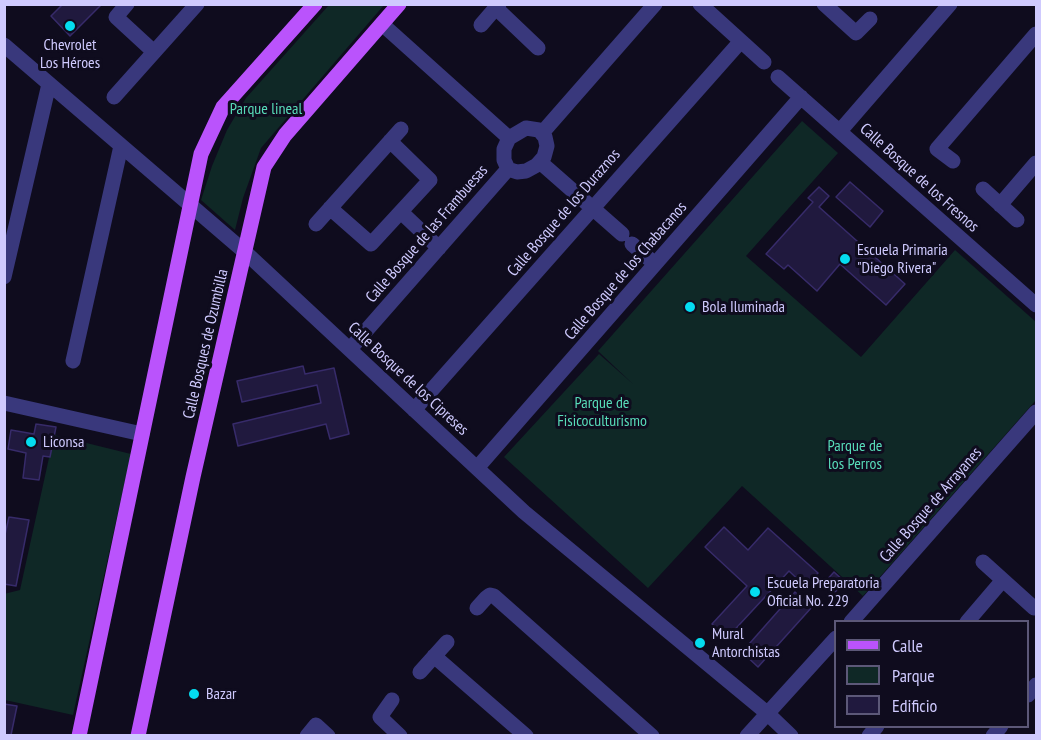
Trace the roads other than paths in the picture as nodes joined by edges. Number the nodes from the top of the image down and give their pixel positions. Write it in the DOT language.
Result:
graph roads {
  1 [pos="128,4"];
  2 [pos="197,4"];
  3 [pos="315,4"];
  4 [pos="399,4"];
  5 [pos="655,4"];
  6 [pos="700,4"];
  7 [pos="824,4"];
  8 [pos="950,4"];
  9 [pos="497,6"];
  10 [pos="870,19"];
  11 [pos="382,24"];
  12 [pos="481,25"];
  13 [pos="1036,34"];
  14 [pos="741,41"];
  15 [pos="4,45"];
  16 [pos="538,48"];
  17 [pos="154,52"];
  18 [pos="764,62"];
  19 [pos="778,77"];
  20 [pos="50,84"];
  21 [pos="114,97"];
  22 [pos="801,97"];
  23 [pos="401,129"];
  24 [pos="840,131"];
  25 [pos="542,134"];
  26 [pos="509,138"];
  27 [pos="390,141"];
  28 [pos="122,146"];
  29 [pos="953,161"];
  30 [pos="540,162"];
  31 [pos="1036,163"];
  32 [pos="508,169"];
  33 [pos="983,189"];
  34 [pos="1000,204"];
  35 [pos="190,205"];
  36 [pos="330,208"];
  37 [pos="592,208"];
  38 [pos="401,212"];
  39 [pos="1017,220"];
  40 [pos="316,224"];
  41 [pos="439,248"];
  42 [pos="245,252"];
  43 [pos="655,264"];
  44 [pos="4,278"];
  45 [pos="1036,305"];
  46 [pos="350,349"];
  47 [pos="73,362"];
  48 [pos="4,403"];
  49 [pos="414,410"];
  50 [pos="1036,412"];
  51 [pos="142,434"];
  52 [pos="477,468"];
  53 [pos="983,562"];
  54 [pos="1002,581"];
  55 [pos="477,608"];
  56 [pos="1034,608"];
  57 [pos="852,620"];
  58 [pos="968,620"];
  59 [pos="834,640"];
  60 [pos="447,642"];
  61 [pos="434,656"];
  62 [pos="420,672"];
  63 [pos="392,700"];
  64 [pos="767,713"];
  65 [pos="80,735"];
  66 [pos="138,735"];
  67 [pos="307,735"];
  68 [pos="328,735"];
  69 [pos="400,735"];
  70 [pos="526,735"];
  71 [pos="652,735"];
  72 [pos="747,735"];
  73 [pos="791,735"];
  1 -- 17 [label="street"];
  2 -- 17 [label="street"];
  3 -- 35 [label="main road"];
  4 -- 11 [label="main road, Calle Bosques de Ozumbilla"];
  5 -- 25 [label="street"];
  6 -- 14 [label="street"];
  7 -- 10 [label="street"];
  8 -- 24 [label="street"];
  9 -- 12 [label="street"];
  9 -- 16 [label="street"];
  11 -- 26 [label="street"];
  11 -- 42 [label="main road, Calle Bosques de Ozumbilla"];
  13 -- 29 [label="street"];
  14 -- 18 [label="street"];
  14 -- 37 [label="street, Calle Bosque de los Duraznos"];
  15 -- 20 [label="street, Calle Bosque de los Cipreses"];
  17 -- 21 [label="street"];
  19 -- 22 [label="street, Calle Bosque de los Fresnos"];
  20 -- 28 [label="street, Calle Bosque de los Cipreses"];
  20 -- 44 [label="street"];
  22 -- 24 [label="street, Calle Bosque de los Fresnos"];
  22 -- 43 [label="street, Calle Bosque de los Chabacanos"];
  23 -- 27 [label="street"];
  24 -- 45 [label="street, Calle Bosque de los Fresnos"];
  25 -- 26 [label="street"];
  25 -- 30 [label="street"];
  26 -- 32 [label="street"];
  27 -- 36 [label="street"];
  27 -- 38 [label="street"];
  28 -- 35 [label="street, Calle Bosque de los Cipreses"];
  28 -- 47 [label="street"];
  30 -- 32 [label="street"];
  30 -- 37 [label="street"];
  31 -- 34 [label="street"];
  32 -- 41 [label="street, Calle Bosque de las Frambuesas"];
  33 -- 34 [label="street"];
  34 -- 39 [label="street"];
  35 -- 42 [label="street, Calle Bosque de los Cipreses"];
  35 -- 51 [label="main road"];
  36 -- 38 [label="street"];
  36 -- 40 [label="street"];
  37 -- 43 [label="street"];
  37 -- 49 [label="street, Calle Bosque de los Duraznos"];
  38 -- 41 [label="street"];
  41 -- 46 [label="street, Calle Bosque de las Frambuesas"];
  42 -- 46 [label="street, Calle Bosque de los Cipreses"];
  42 -- 66 [label="main road, Calle Bosques de Ozumbilla"];
  43 -- 52 [label="street, Calle Bosque de los Chabacanos"];
  46 -- 49 [label="street, Calle Bosque de los Cipreses"];
  48 -- 51 [label="street"];
  49 -- 52 [label="street, Calle Bosque de los Cipreses"];
  50 -- 57 [label="street, Calle Bosque de Arrayanes"];
  51 -- 65 [label="main road"];
  52 -- 64 [label="street, Calle Bosque de los Cipreses"];
  53 -- 54 [label="street"];
  54 -- 56 [label="street"];
  54 -- 58 [label="street"];
  55 -- 71 [label="street"];
  59 -- 64 [label="street"];
  60 -- 61 [label="street"];
  61 -- 62 [label="street"];
  61 -- 70 [label="street"];
  63 -- 69 [label="street"];
  64 -- 72 [label="street"];
  64 -- 73 [label="street, Calle Bosque de los Cipreses"];
  67 -- 68 [label="street"];
}
